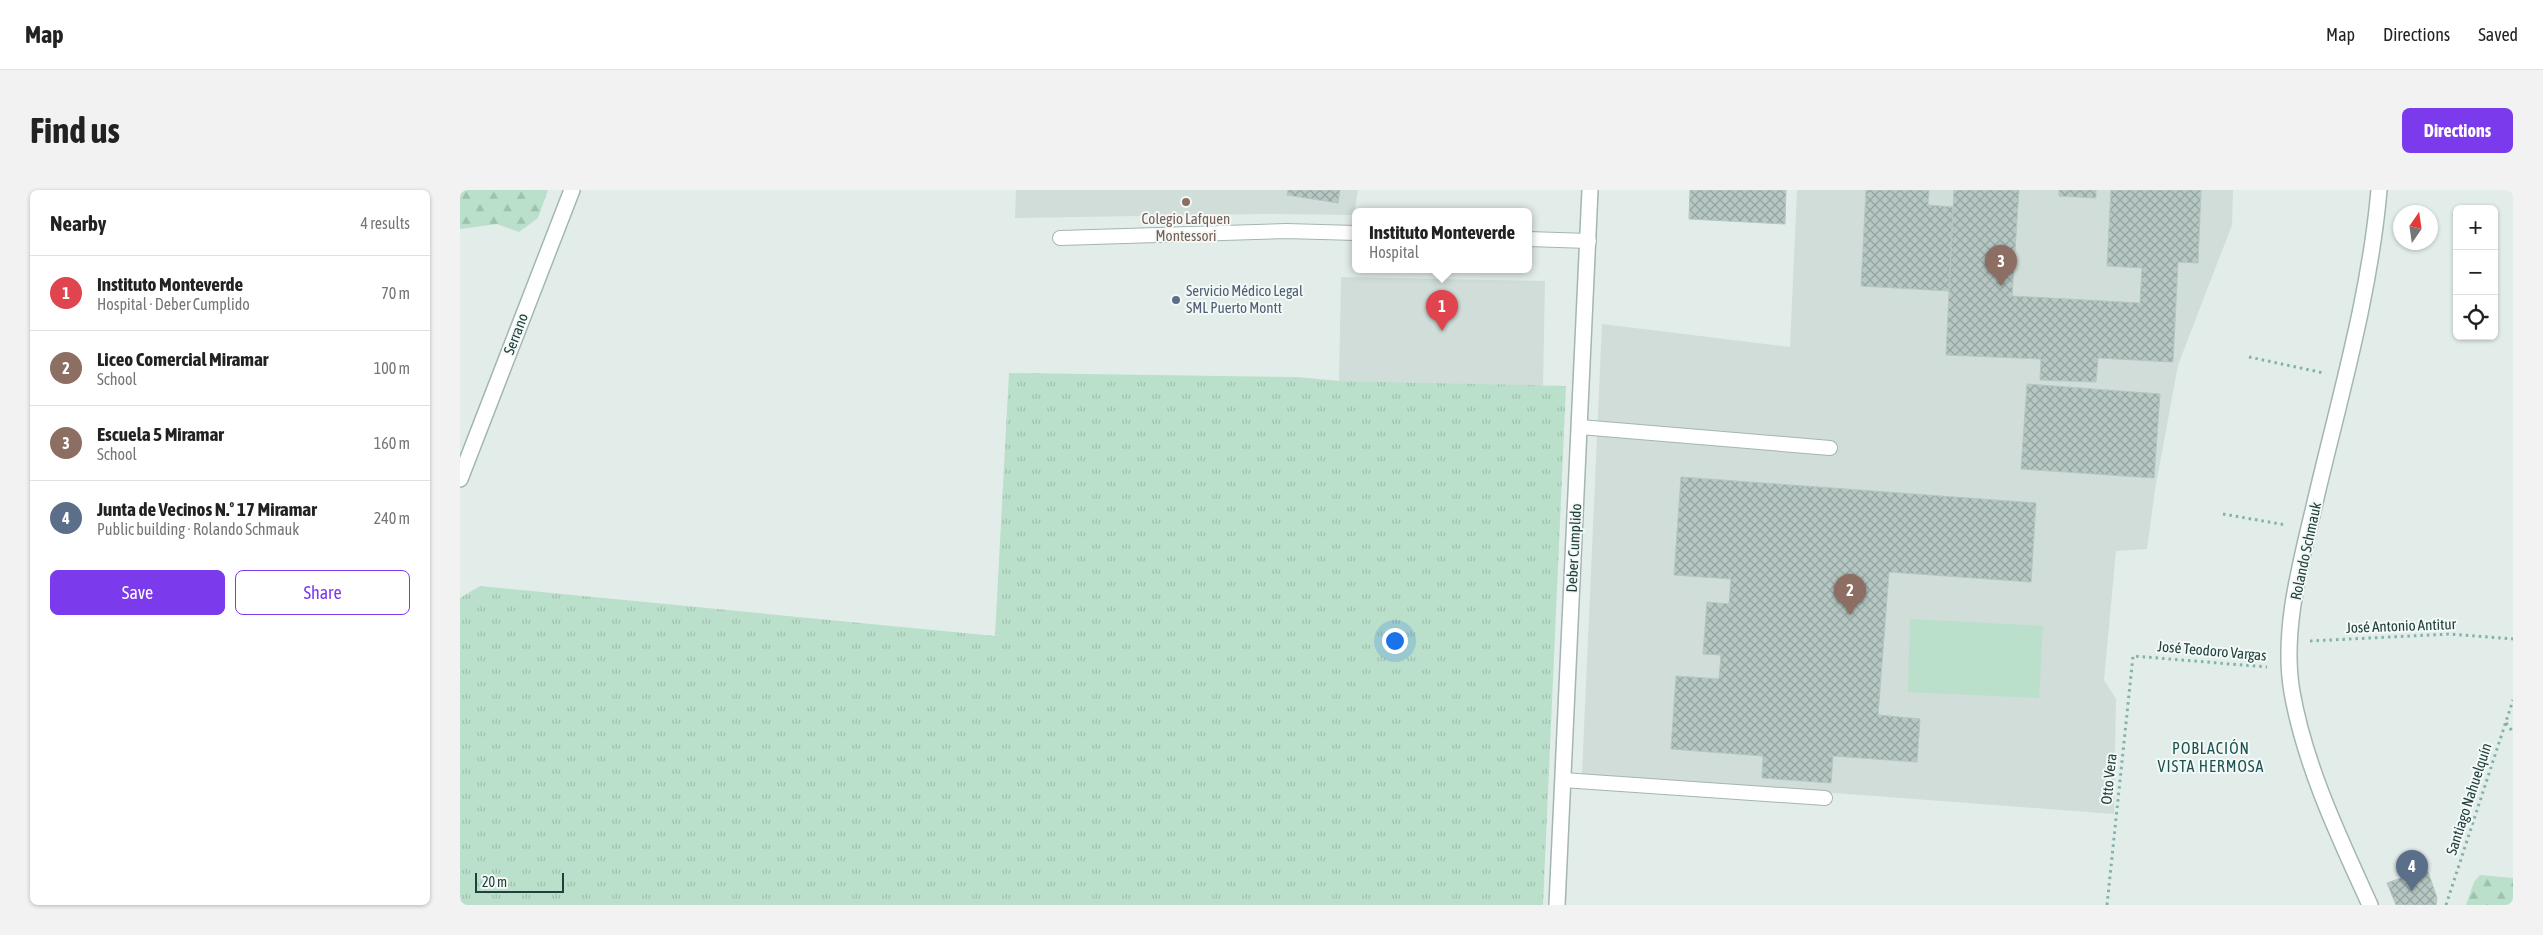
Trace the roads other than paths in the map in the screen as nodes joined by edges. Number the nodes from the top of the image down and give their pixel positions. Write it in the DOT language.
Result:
graph roads {
  1 [pos="572,190"];
  2 [pos="1590,190"];
  3 [pos="2380,190"];
  4 [pos="1352,233"];
  5 [pos="1060,238"];
  6 [pos="1532,239"];
  7 [pos="1589,241"];
  8 [pos="1580,427"];
  9 [pos="1830,448"];
  10 [pos="460,479"];
  11 [pos="1563,780"];
  12 [pos="1825,798"];
  13 [pos="1557,905"];
  14 [pos="2370,905"];
  1 -- 10 [label="street, Serrano"];
  2 -- 7 [label="street, Deber Cumplido"];
  3 -- 14 [label="street, Rolando Schmauk"];
  4 -- 5 [label="lane"];
  6 -- 7 [label="lane"];
  7 -- 8 [label="street, Deber Cumplido"];
  8 -- 9 [label="lane"];
  8 -- 11 [label="street, Deber Cumplido"];
  11 -- 12 [label="lane"];
  11 -- 13 [label="street, Deber Cumplido"];
}
